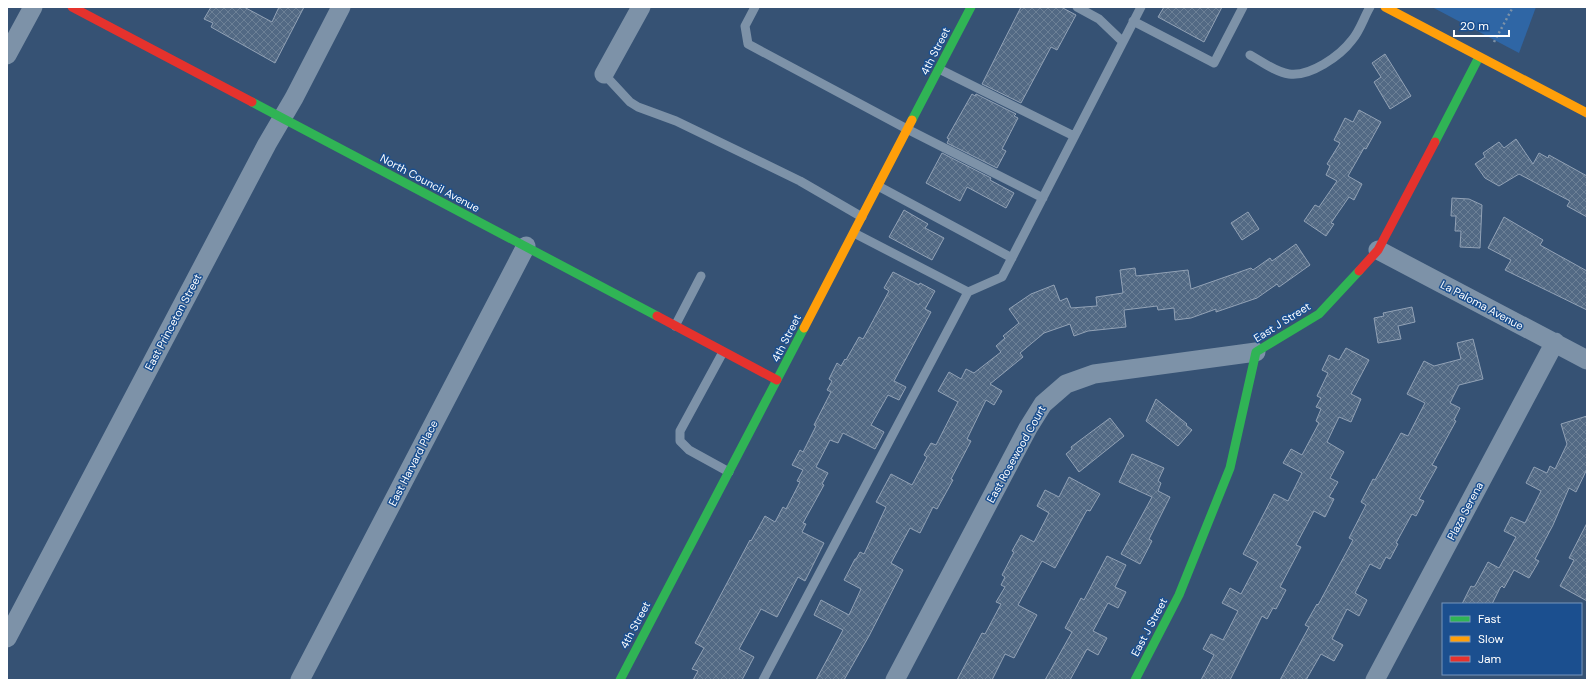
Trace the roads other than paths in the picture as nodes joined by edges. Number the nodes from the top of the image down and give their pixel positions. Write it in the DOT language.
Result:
graph roads {
  1 [pos="32,7"];
  2 [pos="72,7"];
  3 [pos="341,7"];
  4 [pos="641,7"];
  5 [pos="755,7"];
  6 [pos="971,7"];
  7 [pos="1077,7"];
  8 [pos="1243,7"];
  9 [pos="1370,7"];
  10 [pos="1385,7"];
  11 [pos="1138,8"];
  12 [pos="1133,21"];
  13 [pos="1123,42"];
  14 [pos="7,55"];
  15 [pos="1250,55"];
  16 [pos="1480,56"];
  17 [pos="939,69"];
  18 [pos="604,74"];
  19 [pos="1587,113"];
  20 [pos="282,119"];
  21 [pos="907,130"];
  22 [pos="1074,136"];
  23 [pos="878,186"];
  24 [pos="1043,198"];
  25 [pos="862,217"];
  26 [pos="854,233"];
  27 [pos="526,246"];
  28 [pos="1378,250"];
  29 [pos="1012,258"];
  30 [pos="701,276"];
  31 [pos="968,292"];
  32 [pos="674,326"];
  33 [pos="1555,342"];
  34 [pos="723,351"];
  35 [pos="1256,352"];
  36 [pos="1587,360"];
  37 [pos="777,380"];
  38 [pos="729,472"];
  39 [pos="7,638"];
  40 [pos="300,680"];
  41 [pos="620,680"];
  42 [pos="763,680"];
  43 [pos="895,680"];
  44 [pos="1135,680"];
  45 [pos="1375,680"];
  1 -- 14 [label="street"];
  2 -- 20 [label="street, North Council Avenue"];
  3 -- 20 [label="street, East Princeton Street"];
  4 -- 18 [label="street"];
  5 -- 21 [label="lane"];
  6 -- 17 [label="street, 4th Street"];
  7 -- 13 [label="lane"];
  8 -- 12 [label="lane"];
  9 -- 15 [label="lane"];
  10 -- 16 [label="street"];
  11 -- 12 [label="lane"];
  12 -- 13 [label="lane"];
  13 -- 22 [label="lane"];
  16 -- 19 [label="street"];
  16 -- 28 [label="street, East J Street"];
  17 -- 21 [label="street, 4th Street"];
  17 -- 22 [label="lane"];
  18 -- 25 [label="lane"];
  20 -- 27 [label="street, North Council Avenue"];
  20 -- 39 [label="street, East Princeton Street"];
  21 -- 23 [label="street, 4th Street"];
  21 -- 24 [label="lane"];
  22 -- 24 [label="lane"];
  23 -- 25 [label="street, 4th Street"];
  23 -- 29 [label="lane"];
  24 -- 29 [label="lane"];
  25 -- 26 [label="street, 4th Street"];
  26 -- 31 [label="lane"];
  26 -- 37 [label="street, 4th Street"];
  27 -- 32 [label="street, North Council Avenue"];
  27 -- 40 [label="street, East Harvard Place"];
  28 -- 33 [label="street, La Paloma Avenue"];
  28 -- 35 [label="street, East J Street"];
  29 -- 31 [label="lane"];
  30 -- 32 [label="lane"];
  31 -- 42 [label="lane"];
  32 -- 34 [label="street, North Council Avenue"];
  33 -- 36 [label="street, La Paloma Avenue"];
  33 -- 45 [label="street, Plaza Serena"];
  34 -- 37 [label="street, North Council Avenue"];
  34 -- 38 [label="lane"];
  35 -- 43 [label="street, East Rosewood Court"];
  35 -- 44 [label="street, East J Street"];
  37 -- 38 [label="street, 4th Street"];
  38 -- 41 [label="street, 4th Street"];
}
